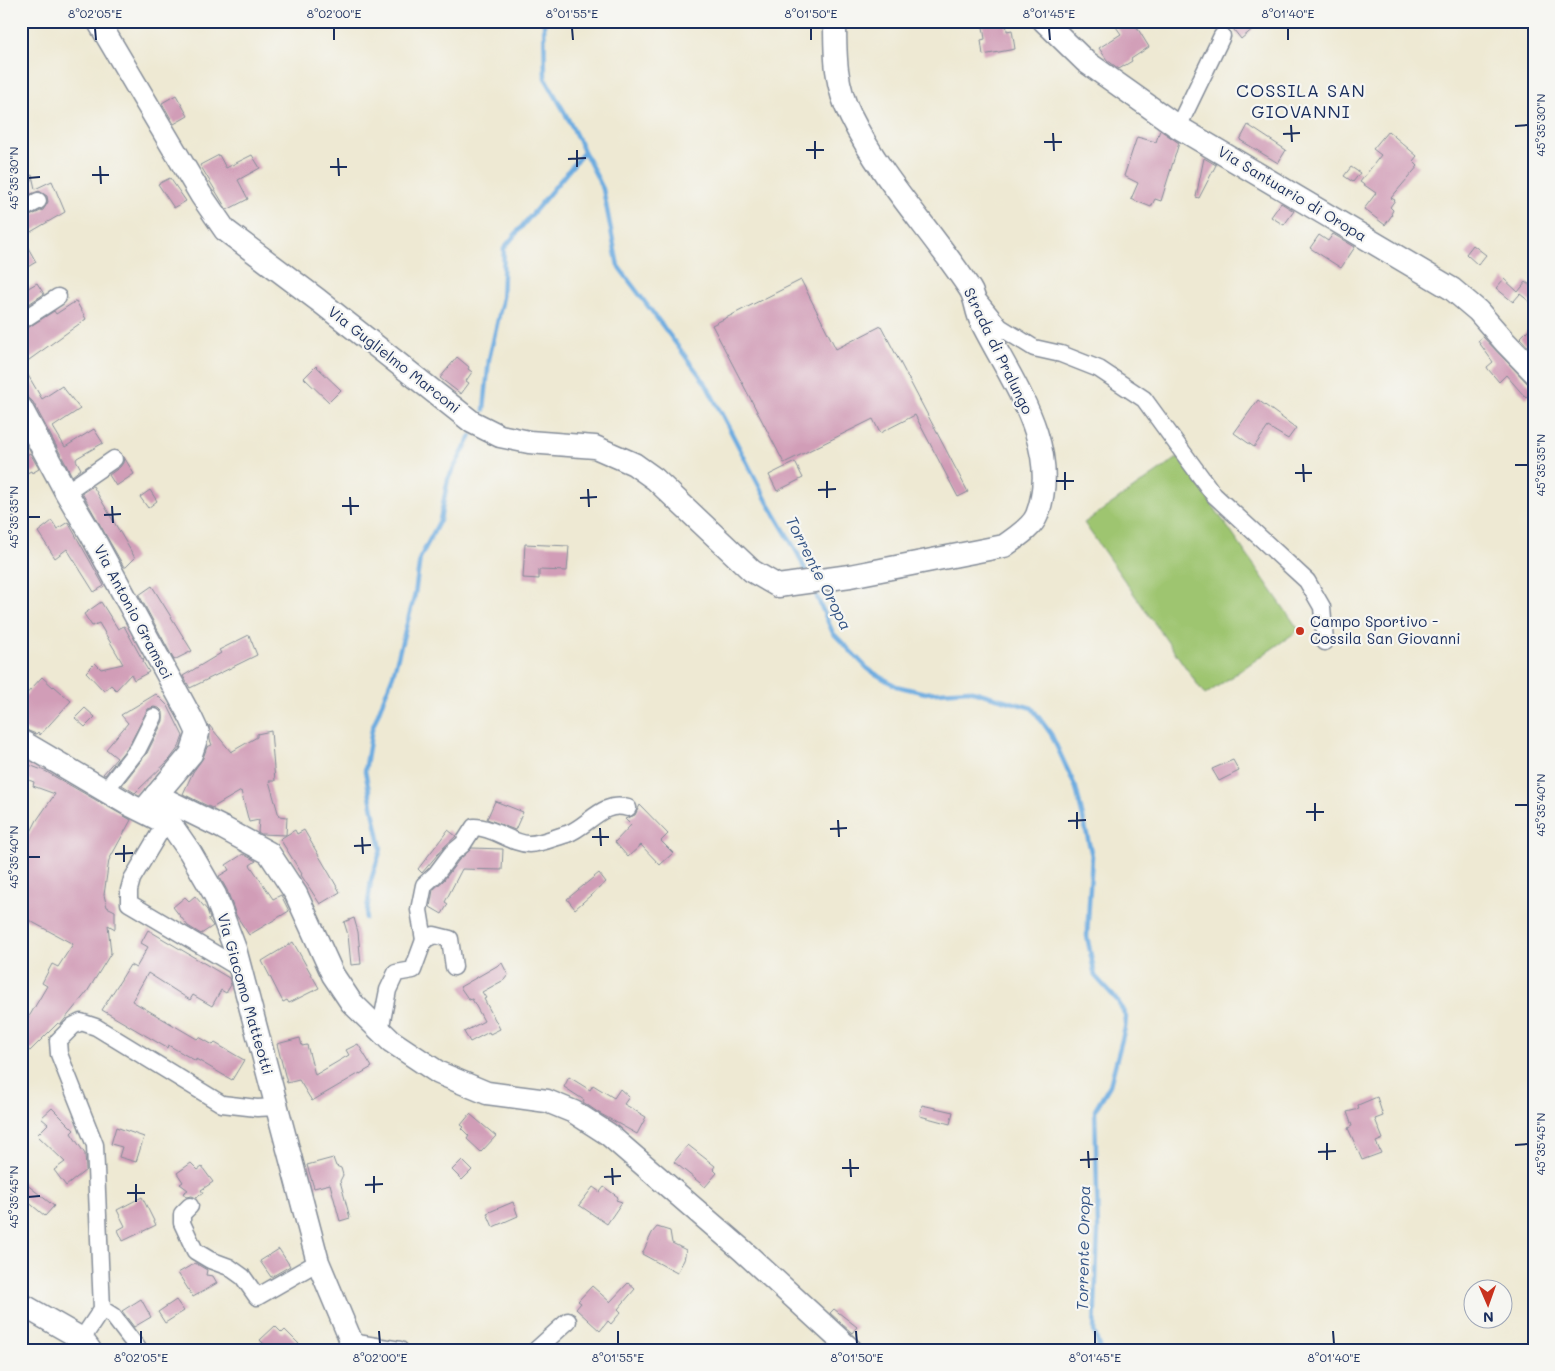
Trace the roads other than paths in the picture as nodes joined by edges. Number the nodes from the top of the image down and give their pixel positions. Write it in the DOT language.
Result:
graph roads {
  1 [pos="98,21"];
  2 [pos="835,21"];
  3 [pos="1044,21"];
  4 [pos="1222,36"];
  5 [pos="1178,127"];
  6 [pos="38,201"];
  7 [pos="21,210"];
  8 [pos="971,291"];
  9 [pos="58,297"];
  10 [pos="21,321"];
  11 [pos="1534,372"];
  12 [pos="21,408"];
  13 [pos="114,459"];
  14 [pos="66,492"];
  15 [pos="778,586"];
  16 [pos="1325,642"];
  17 [pos="154,717"];
  18 [pos="21,741"];
  19 [pos="105,791"];
  20 [pos="150,803"];
  21 [pos="628,808"];
  22 [pos="166,822"];
  23 [pos="424,940"];
  24 [pos="454,967"];
  25 [pos="239,968"];
  26 [pos="380,1030"];
  27 [pos="277,1107"];
  28 [pos="190,1206"];
  29 [pos="318,1262"];
  30 [pos="21,1304"];
  31 [pos="102,1309"];
  32 [pos="568,1321"];
  33 [pos="86,1344"];
  34 [pos="350,1347"];
  35 [pos="139,1350"];
  36 [pos="400,1350"];
  37 [pos="536,1350"];
  38 [pos="851,1350"];
  1 -- 15 [label="street, Via Guglielmo Marconi"];
  2 -- 8 [label="street, Strada di Pralungo"];
  3 -- 5 [label="street, Via Santuario di Oropa"];
  4 -- 5 [label="street"];
  5 -- 11 [label="street, Via Santuario di Oropa"];
  6 -- 7 [label="street"];
  8 -- 15 [label="street, Strada di Pralungo"];
  8 -- 16 [label="street"];
  9 -- 10 [label="street"];
  12 -- 14 [label="street, Via Antonio Gramsci"];
  13 -- 14 [label="street"];
  14 -- 20 [label="street, Via Antonio Gramsci"];
  17 -- 19 [label="street"];
  18 -- 19 [label="street, Via Giacomo Matteotti"];
  19 -- 20 [label="street, Via Giacomo Matteotti"];
  20 -- 22 [label="street, Via Giacomo Matteotti"];
  20 -- 26 [label="street"];
  21 -- 23 [label="street"];
  22 -- 25 [label="street, Via Giacomo Matteotti"];
  22 -- 25 [label="street"];
  23 -- 24 [label="street"];
  23 -- 26 [label="street"];
  25 -- 27 [label="street, Via Giacomo Matteotti"];
  26 -- 38 [label="street"];
  27 -- 29 [label="street, Via Giacomo Matteotti"];
  27 -- 31 [label="street"];
  28 -- 29 [label="street"];
  29 -- 34 [label="street, Via Giacomo Matteotti"];
  30 -- 33 [label="street"];
  31 -- 33 [label="street"];
  31 -- 35 [label="street"];
  32 -- 37 [label="street"];
  34 -- 36 [label="street"];
}
